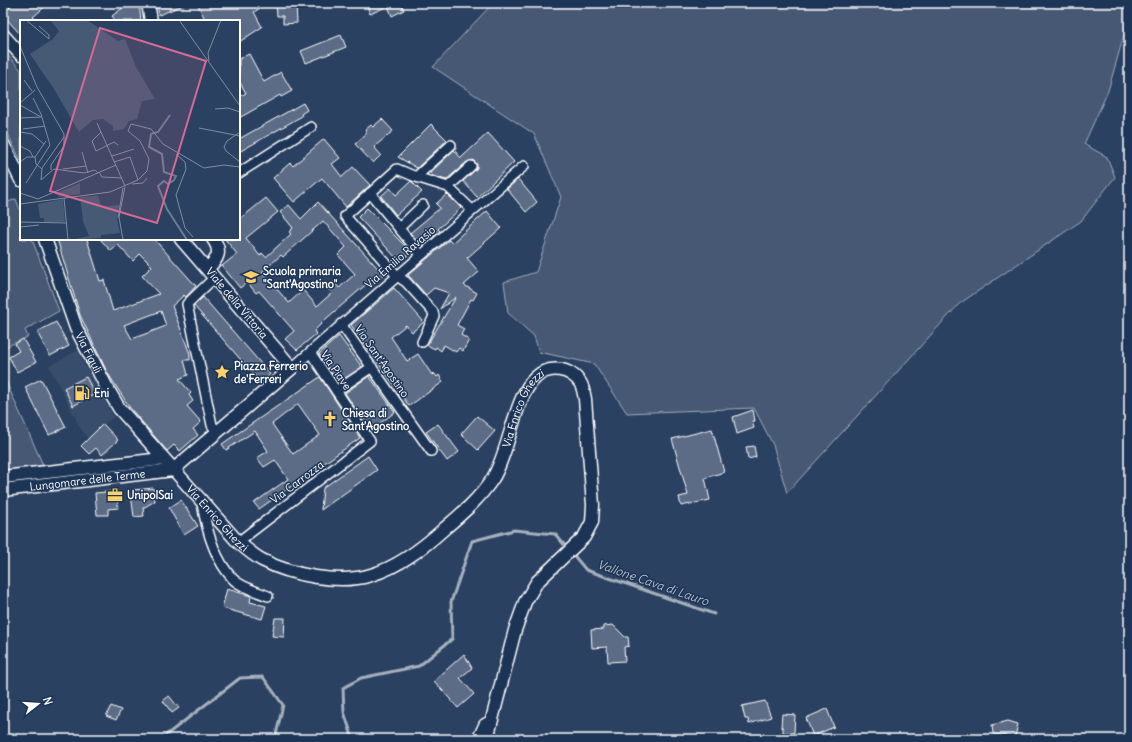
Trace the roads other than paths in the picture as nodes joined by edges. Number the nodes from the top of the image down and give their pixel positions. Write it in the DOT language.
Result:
graph roads {
  1 [pos="6,3"];
  2 [pos="148,3"];
  3 [pos="3,6"];
  4 [pos="151,20"];
  5 [pos="3,35"];
  6 [pos="20,54"];
  7 [pos="311,128"];
  8 [pos="3,144"];
  9 [pos="451,145"];
  10 [pos="471,166"];
  11 [pos="524,166"];
  12 [pos="240,172"];
  13 [pos="416,177"];
  14 [pos="20,178"];
  15 [pos="448,187"];
  16 [pos="370,193"];
  17 [pos="423,205"];
  18 [pos="472,210"];
  19 [pos="399,228"];
  20 [pos="45,240"];
  21 [pos="182,240"];
  22 [pos="214,240"];
  23 [pos="421,255"];
  24 [pos="212,272"];
  25 [pos="397,276"];
  26 [pos="341,324"];
  27 [pos="422,342"];
  28 [pos="310,352"];
  29 [pos="372,367"];
  30 [pos="292,368"];
  31 [pos="336,391"];
  32 [pos="218,433"];
  33 [pos="370,441"];
  34 [pos="430,451"];
  35 [pos="162,459"];
  36 [pos="173,470"];
  37 [pos="3,478"];
  38 [pos="3,490"];
  39 [pos="202,504"];
  40 [pos="238,542"];
  41 [pos="268,596"];
  42 [pos="491,720"];
  43 [pos="477,739"];
  44 [pos="487,739"];
  1 -- 3 [label="street"];
  2 -- 4 [label="street"];
  5 -- 6 [label="street"];
  7 -- 12 [label="street"];
  8 -- 14 [label="street"];
  9 -- 13 [label="street"];
  10 -- 15 [label="street"];
  11 -- 18 [label="street, Via Emilio Ravasio"];
  13 -- 15 [label="street"];
  13 -- 16 [label="street"];
  15 -- 18 [label="street"];
  16 -- 19 [label="street"];
  16 -- 25 [label="street"];
  17 -- 19 [label="street"];
  18 -- 23 [label="street, Via Emilio Ravasio"];
  19 -- 23 [label="street"];
  20 -- 35 [label="street, Via Figuli"];
  21 -- 24 [label="street, Viale della Vittoria"];
  22 -- 24 [label="street"];
  23 -- 25 [label="street, Via Emilio Ravasio"];
  24 -- 30 [label="street, Viale della Vittoria"];
  24 -- 32 [label="street"];
  25 -- 26 [label="street, Via Emilio Ravasio"];
  25 -- 27 [label="street"];
  26 -- 28 [label="street, Via Emilio Ravasio"];
  26 -- 29 [label="street, Via Sant'Agostino"];
  28 -- 30 [label="street, Via Emilio Ravasio"];
  28 -- 31 [label="street, Via Piave"];
  29 -- 31 [label="street"];
  29 -- 34 [label="street, Via Sant'Agostino"];
  30 -- 32 [label="street"];
  31 -- 33 [label="street, Via Piave"];
  32 -- 36 [label="street"];
  33 -- 40 [label="street, Via Carrozza"];
  35 -- 36 [label="street, Via Figuli"];
  35 -- 37 [label="street, Lungomare delle Terme"];
  36 -- 38 [label="street, Lungomare delle Terme"];
  36 -- 39 [label="street, Via Enrico Ghezzi"];
  39 -- 40 [label="street, Via Enrico Ghezzi"];
  39 -- 41 [label="street"];
  40 -- 42 [label="street, Via Enrico Ghezzi"];
  42 -- 43 [label="street"];
  42 -- 44 [label="street, Via Enrico Ghezzi"];
}
